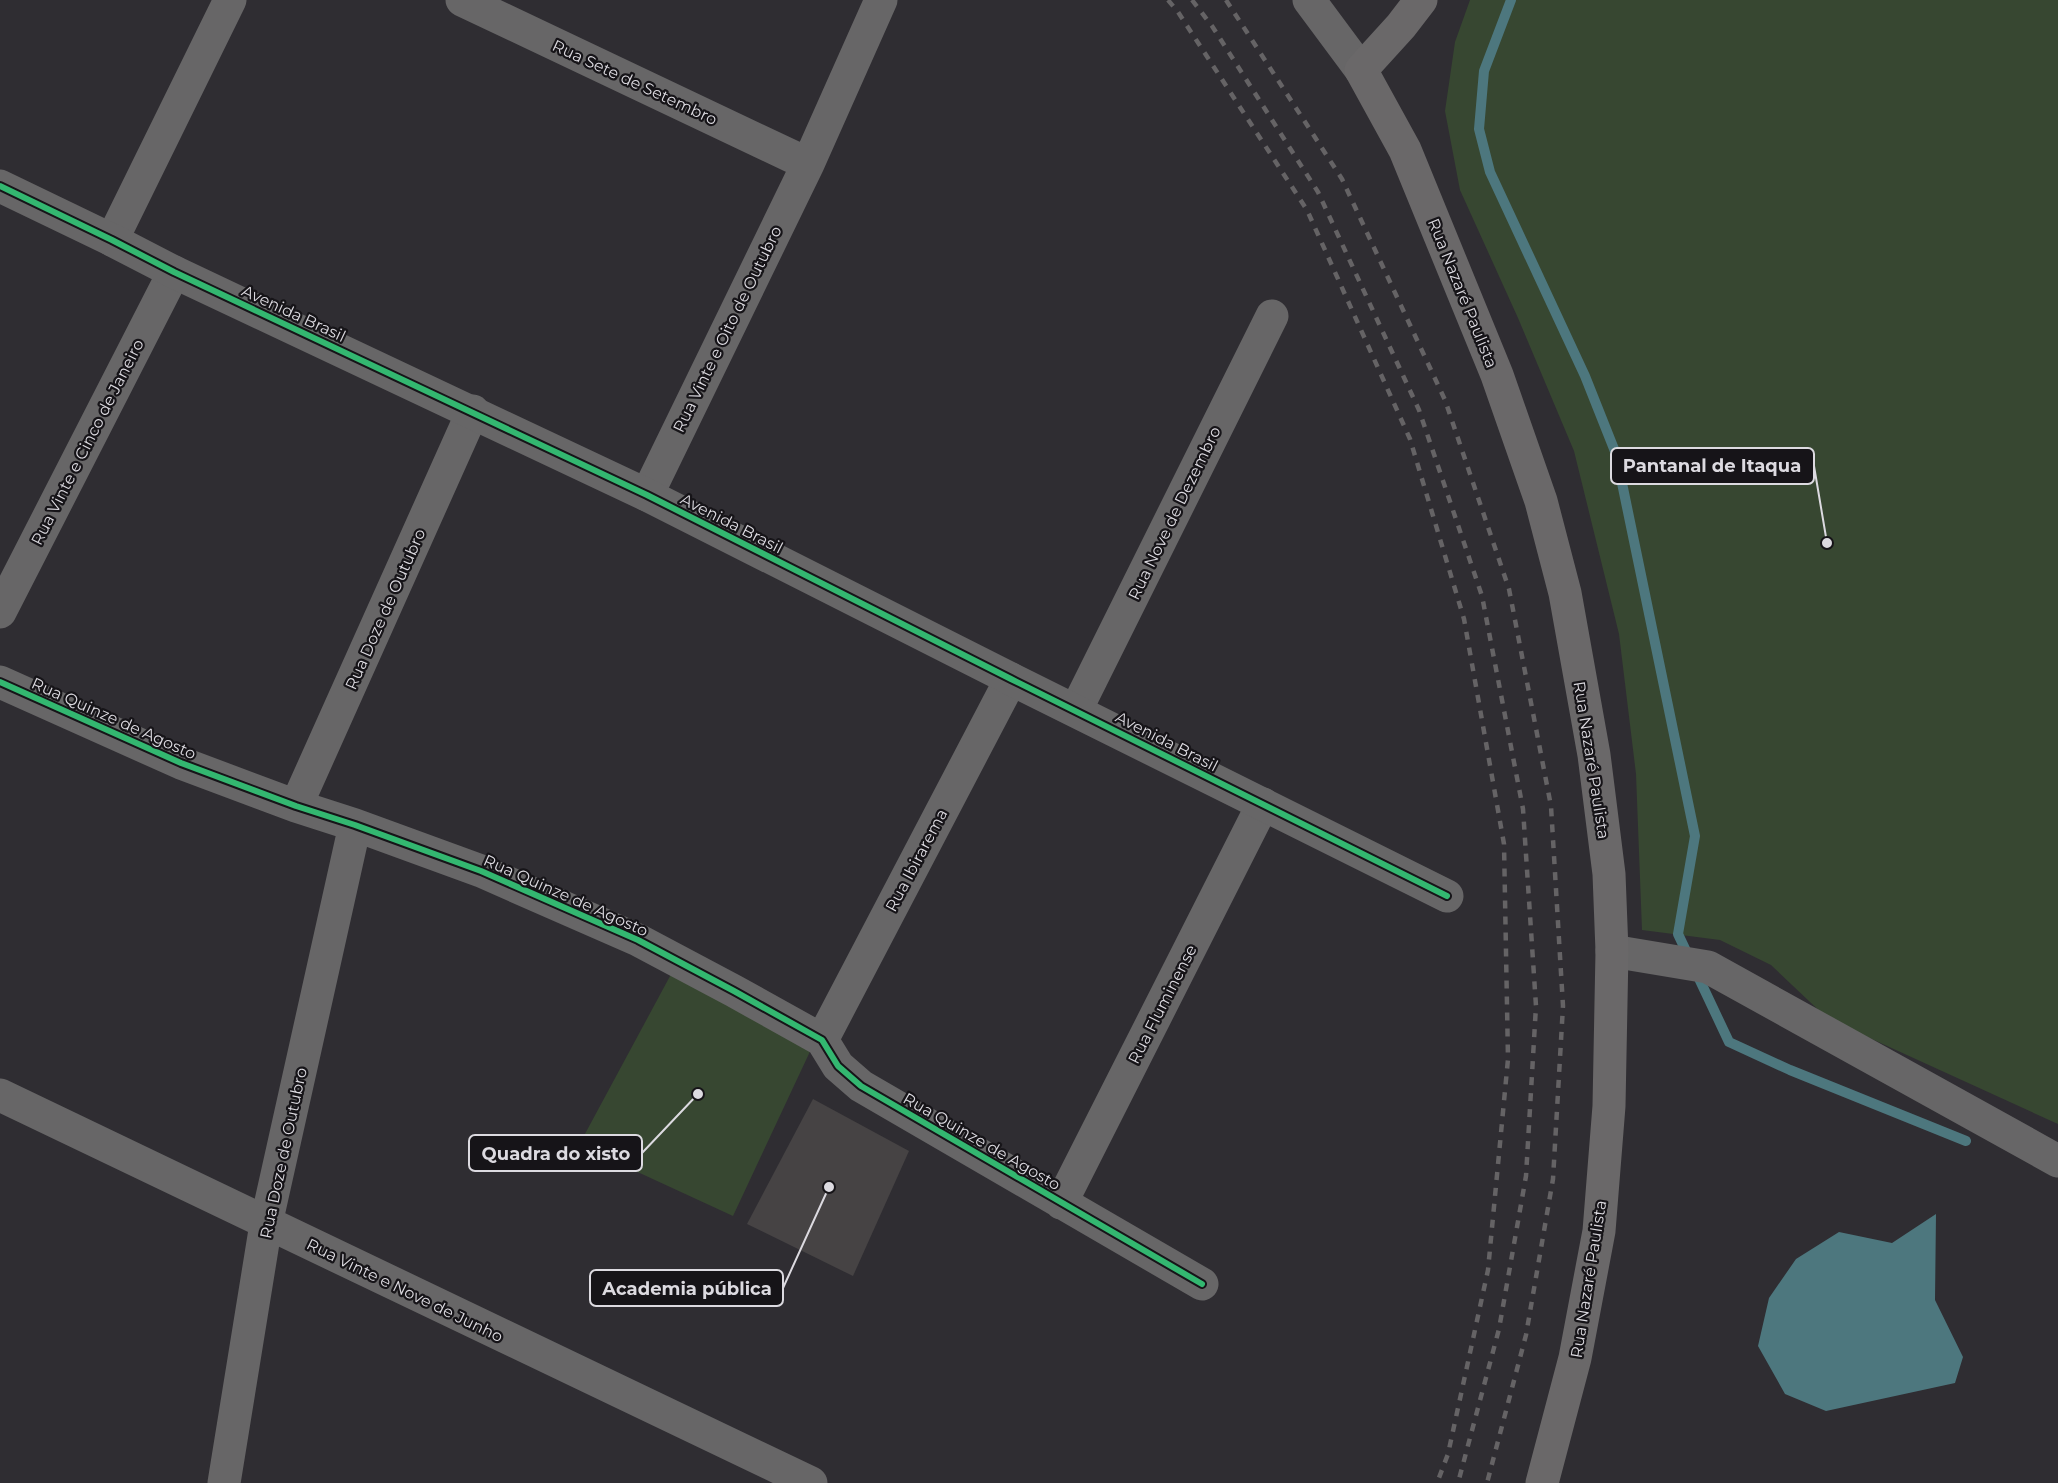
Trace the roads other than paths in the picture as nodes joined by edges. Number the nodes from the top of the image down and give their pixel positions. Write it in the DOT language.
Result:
graph roads {
  1 [pos="230,0"];
  2 [pos="462,0"];
  3 [pos="881,0"];
  4 [pos="1309,0"];
  5 [pos="1421,0"];
  6 [pos="1361,70"];
  7 [pos="808,164"];
  8 [pos="0,186"];
  9 [pos="112,240"];
  10 [pos="174,272"];
  11 [pos="1272,316"];
  12 [pos="473,411"];
  13 [pos="647,495"];
  14 [pos="0,612"];
  15 [pos="1011,679"];
  16 [pos="0,682"];
  17 [pos="1076,710"];
  18 [pos="1263,804"];
  19 [pos="296,806"];
  20 [pos="355,825"];
  21 [pos="1447,896"];
  22 [pos="1612,951"];
  23 [pos="822,1040"];
  24 [pos="0,1095"];
  25 [pos="2058,1161"];
  26 [pos="1061,1203"];
  27 [pos="266,1224"];
  28 [pos="1202,1284"];
  29 [pos="1546,1480"];
  30 [pos="224,1483"];
  31 [pos="811,1483"];
  1 -- 9 [label="street"];
  2 -- 7 [label="street, Rua Sete de Setembro"];
  3 -- 7 [label="street, Rua Vinte e Oito de Outubro"];
  4 -- 6 [label="street"];
  5 -- 6 [label="main road"];
  6 -- 22 [label="main road, Rua Nazaré Paulista"];
  7 -- 13 [label="street, Rua Vinte e Oito de Outubro"];
  8 -- 9 [label="street, Avenida Brasil"];
  9 -- 10 [label="street, Avenida Brasil"];
  10 -- 12 [label="street, Avenida Brasil"];
  10 -- 14 [label="street, Rua Vinte e Cinco de Janeiro"];
  11 -- 17 [label="street, Rua Nove de Dezembro"];
  12 -- 13 [label="street, Avenida Brasil"];
  12 -- 19 [label="street, Rua Doze de Outubro"];
  13 -- 15 [label="street, Avenida Brasil"];
  15 -- 17 [label="street, Avenida Brasil"];
  15 -- 23 [label="street, Rua Ibirarema"];
  16 -- 19 [label="street, Rua Quinze de Agosto"];
  17 -- 18 [label="street, Avenida Brasil"];
  18 -- 21 [label="street, Avenida Brasil"];
  18 -- 26 [label="street, Rua Fluminense"];
  19 -- 20 [label="street, Rua Quinze de Agosto"];
  20 -- 23 [label="street, Rua Quinze de Agosto"];
  20 -- 27 [label="street, Rua Doze de Outubro"];
  22 -- 25 [label="street"];
  22 -- 29 [label="main road, Rua Nazaré Paulista"];
  23 -- 26 [label="street, Rua Quinze de Agosto"];
  24 -- 27 [label="street, Rua Vinte e Nove de Junho"];
  26 -- 28 [label="street, Rua Quinze de Agosto"];
  27 -- 30 [label="street, Rua Doze de Outubro"];
  27 -- 31 [label="street, Rua Vinte e Nove de Junho"];
}
